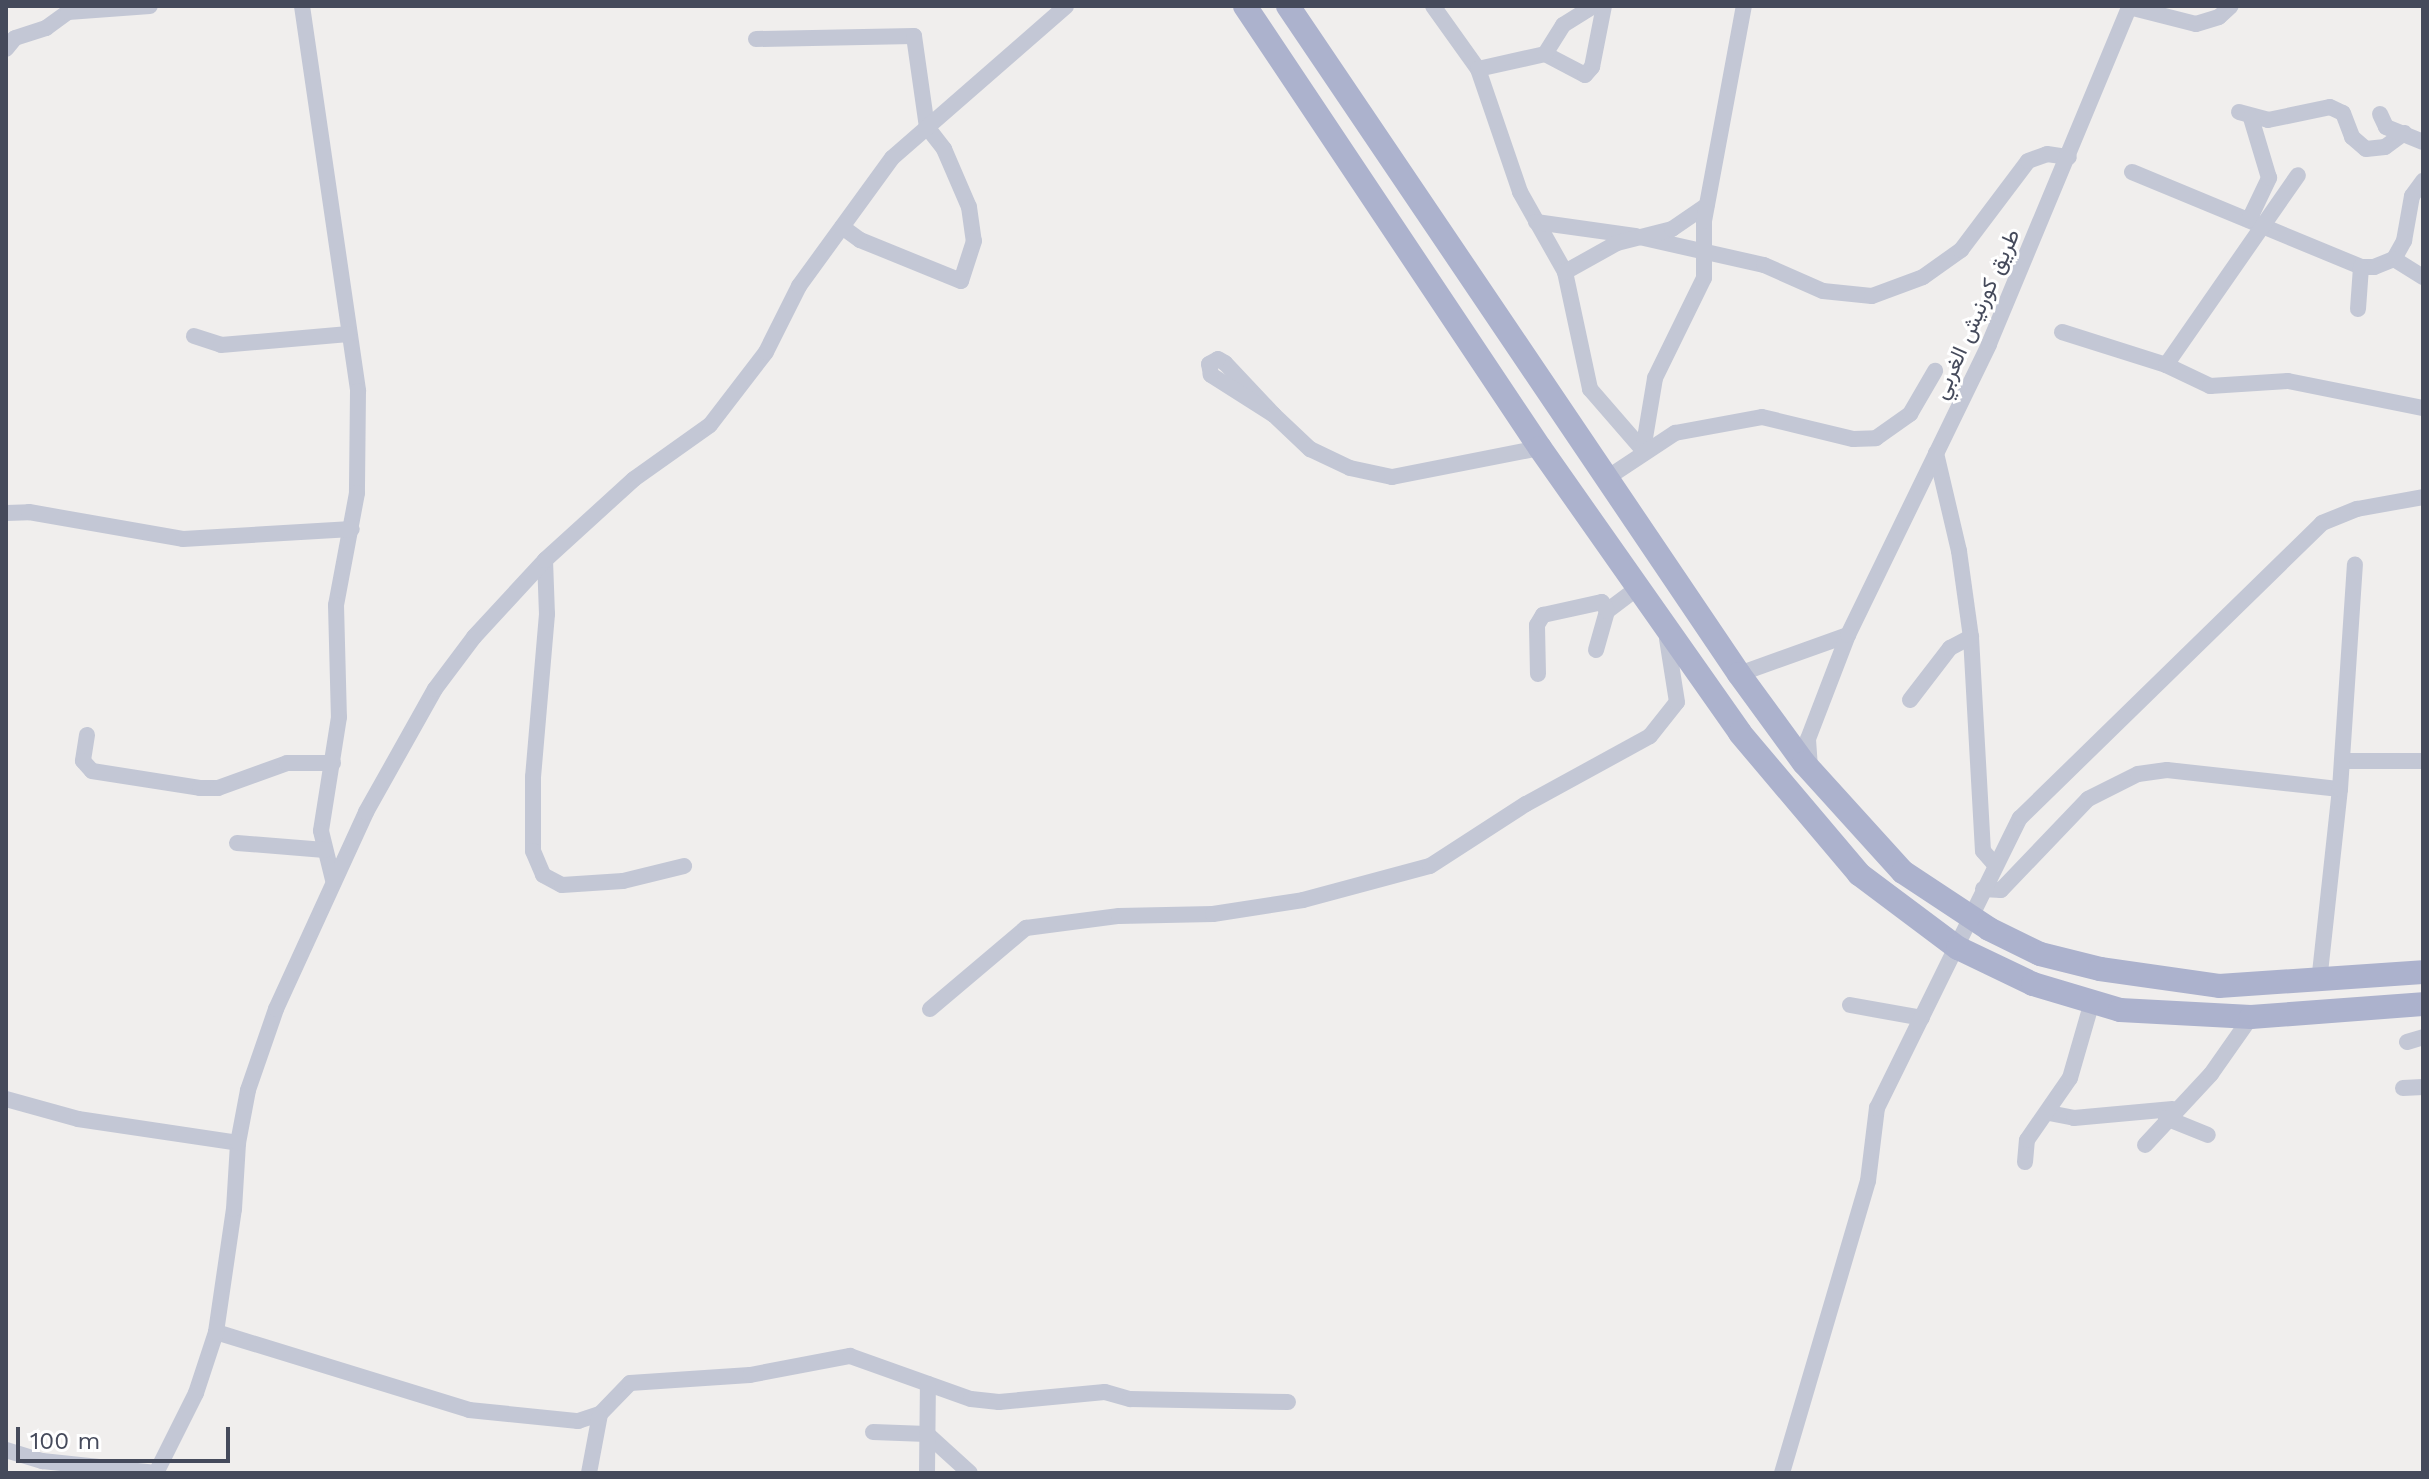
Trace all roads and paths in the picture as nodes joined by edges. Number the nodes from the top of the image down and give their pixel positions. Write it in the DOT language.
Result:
graph roads {
  1 [pos="150,6"];
  2 [pos="302,6"];
  3 [pos="1066,6"];
  4 [pos="1245,6"];
  5 [pos="1288,6"];
  6 [pos="1433,6"];
  7 [pos="1594,6"];
  8 [pos="1604,6"];
  9 [pos="1744,6"];
  10 [pos="2129,6"];
  11 [pos="2231,6"];
  12 [pos="756,39"];
  13 [pos="6,49"];
  14 [pos="1545,54"];
  15 [pos="1478,69"];
  16 [pos="2380,114"];
  17 [pos="927,127"];
  18 [pos="2404,133"];
  19 [pos="2423,142"];
  20 [pos="2069,157"];
  21 [pos="2132,172"];
  22 [pos="2298,175"];
  23 [pos="2423,181"];
  24 [pos="1707,205"];
  25 [pos="1536,222"];
  26 [pos="2256,223"];
  27 [pos="842,227"];
  28 [pos="1635,236"];
  29 [pos="1705,255"];
  30 [pos="2394,259"];
  31 [pos="2361,267"];
  32 [pos="1565,272"];
  33 [pos="2423,277"];
  34 [pos="2358,309"];
  35 [pos="2062,332"];
  36 [pos="349,334"];
  37 [pos="194,336"];
  38 [pos="2166,365"];
  39 [pos="1935,371"];
  40 [pos="2423,408"];
  41 [pos="1274,415"];
  42 [pos="1540,448"];
  43 [pos="1643,450"];
  44 [pos="1936,453"];
  45 [pos="1607,478"];
  46 [pos="2423,497"];
  47 [pos="6,513"];
  48 [pos="352,529"];
  49 [pos="545,560"];
  50 [pos="2355,564"];
  51 [pos="1640,586"];
  52 [pos="1607,611"];
  53 [pos="1662,618"];
  54 [pos="1848,635"];
  55 [pos="1971,637"];
  56 [pos="1596,650"];
  57 [pos="1538,674"];
  58 [pos="1739,674"];
  59 [pos="1910,700"];
  60 [pos="87,735"];
  61 [pos="2342,761"];
  62 [pos="2423,761"];
  63 [pos="333,763"];
  64 [pos="1810,770"];
  65 [pos="2340,789"];
  66 [pos="237,843"];
  67 [pos="325,850"];
  68 [pos="1995,865"];
  69 [pos="684,866"];
  70 [pos="333,880"];
  71 [pos="1983,889"];
  72 [pos="1969,916"];
  73 [pos="1958,948"];
  74 [pos="2423,972"];
  75 [pos="2319,982"];
  76 [pos="2092,1002"];
  77 [pos="2423,1004"];
  78 [pos="1850,1005"];
  79 [pos="930,1009"];
  80 [pos="2251,1017"];
  81 [pos="1922,1018"];
  82 [pos="2423,1087"];
  83 [pos="2403,1088"];
  84 [pos="6,1099"];
  85 [pos="2049,1113"];
  86 [pos="2169,1114"];
  87 [pos="2208,1135"];
  88 [pos="238,1143"];
  89 [pos="2145,1145"];
  90 [pos="2025,1162"];
  91 [pos="216,1332"];
  92 [pos="928,1384"];
  93 [pos="1288,1402"];
  94 [pos="600,1414"];
  95 [pos="873,1432"];
  96 [pos="927,1434"];
  97 [pos="6,1450"];
  98 [pos="156,1473"];
  99 [pos="589,1473"];
  100 [pos="927,1473"];
  101 [pos="970,1473"];
  102 [pos="1782,1473"];
  1 -- 13 [label="street"];
  2 -- 36 [label="street"];
  3 -- 17 [label="street"];
  4 -- 42 [label="main road"];
  5 -- 45 [label="main road"];
  6 -- 15 [label="street"];
  7 -- 14 [label="street"];
  8 -- 14 [label="street"];
  9 -- 24 [label="street"];
  10 -- 11 [label="street"];
  10 -- 20 [label="street, طريق كورنيش الغربي"];
  12 -- 17 [label="street"];
  14 -- 15 [label="street"];
  15 -- 25 [label="street"];
  16 -- 18 [label="street"];
  17 -- 27 [label="street"];
  17 -- 27 [label="street"];
  18 -- 19 [label="street"];
  18 -- 26 [label="street"];
  20 -- 29 [label="street"];
  20 -- 44 [label="street, طريق كورنيش الغربي"];
  21 -- 26 [label="street"];
  22 -- 26 [label="street"];
  23 -- 30 [label="street"];
  24 -- 28 [label="street"];
  24 -- 29 [label="street"];
  25 -- 28 [label="street"];
  25 -- 32 [label="street"];
  26 -- 31 [label="street"];
  26 -- 38 [label="street"];
  27 -- 49 [label="street"];
  28 -- 29 [label="street"];
  28 -- 32 [label="street"];
  29 -- 43 [label="street"];
  30 -- 31 [label="street"];
  30 -- 33 [label="street"];
  31 -- 34 [label="street"];
  32 -- 43 [label="street"];
  35 -- 38 [label="street"];
  36 -- 37 [label="street"];
  36 -- 48 [label="street"];
  38 -- 40 [label="street"];
  39 -- 43 [label="street"];
  41 -- 42 [label="street"];
  42 -- 51 [label="main road"];
  43 -- 45 [label="street"];
  44 -- 54 [label="street, طريق كورنيش الغربي"];
  44 -- 55 [label="street"];
  45 -- 58 [label="main road"];
  46 -- 68 [label="street"];
  47 -- 48 [label="street"];
  48 -- 63 [label="street"];
  49 -- 69 [label="street"];
  49 -- 70 [label="street"];
  50 -- 61 [label="street"];
  51 -- 52 [label="street"];
  51 -- 53 [label="main road"];
  52 -- 56 [label="street"];
  52 -- 57 [label="street"];
  53 -- 73 [label="main road"];
  53 -- 79 [label="street"];
  54 -- 58 [label="street"];
  54 -- 64 [label="street, طريق كورنيش الغربي"];
  55 -- 59 [label="street"];
  55 -- 68 [label="street"];
  58 -- 64 [label="main road"];
  60 -- 63 [label="street"];
  61 -- 62 [label="street"];
  61 -- 65 [label="street"];
  63 -- 67 [label="street"];
  64 -- 72 [label="main road"];
  65 -- 71 [label="street"];
  65 -- 75 [label="street"];
  66 -- 67 [label="street"];
  67 -- 70 [label="street"];
  68 -- 71 [label="street"];
  70 -- 88 [label="street"];
  71 -- 72 [label="street"];
  72 -- 73 [label="street"];
  72 -- 75 [label="main road"];
  73 -- 76 [label="main road"];
  73 -- 81 [label="street"];
  74 -- 75 [label="main road"];
  76 -- 80 [label="main road"];
  76 -- 85 [label="street"];
  77 -- 80 [label="main road"];
  78 -- 81 [label="street"];
  80 -- 86 [label="street"];
  81 -- 102 [label="street"];
  82 -- 83 [label="street"];
  84 -- 88 [label="street"];
  85 -- 86 [label="street"];
  85 -- 90 [label="street"];
  86 -- 87 [label="street"];
  86 -- 89 [label="street"];
  88 -- 91 [label="street"];
  91 -- 94 [label="street"];
  91 -- 98 [label="street"];
  92 -- 93 [label="street"];
  92 -- 94 [label="street"];
  92 -- 96 [label="street"];
  94 -- 99 [label="street"];
  95 -- 96 [label="street"];
  96 -- 100 [label="street"];
  96 -- 101 [label="street"];
  97 -- 98 [label="street"];
}
